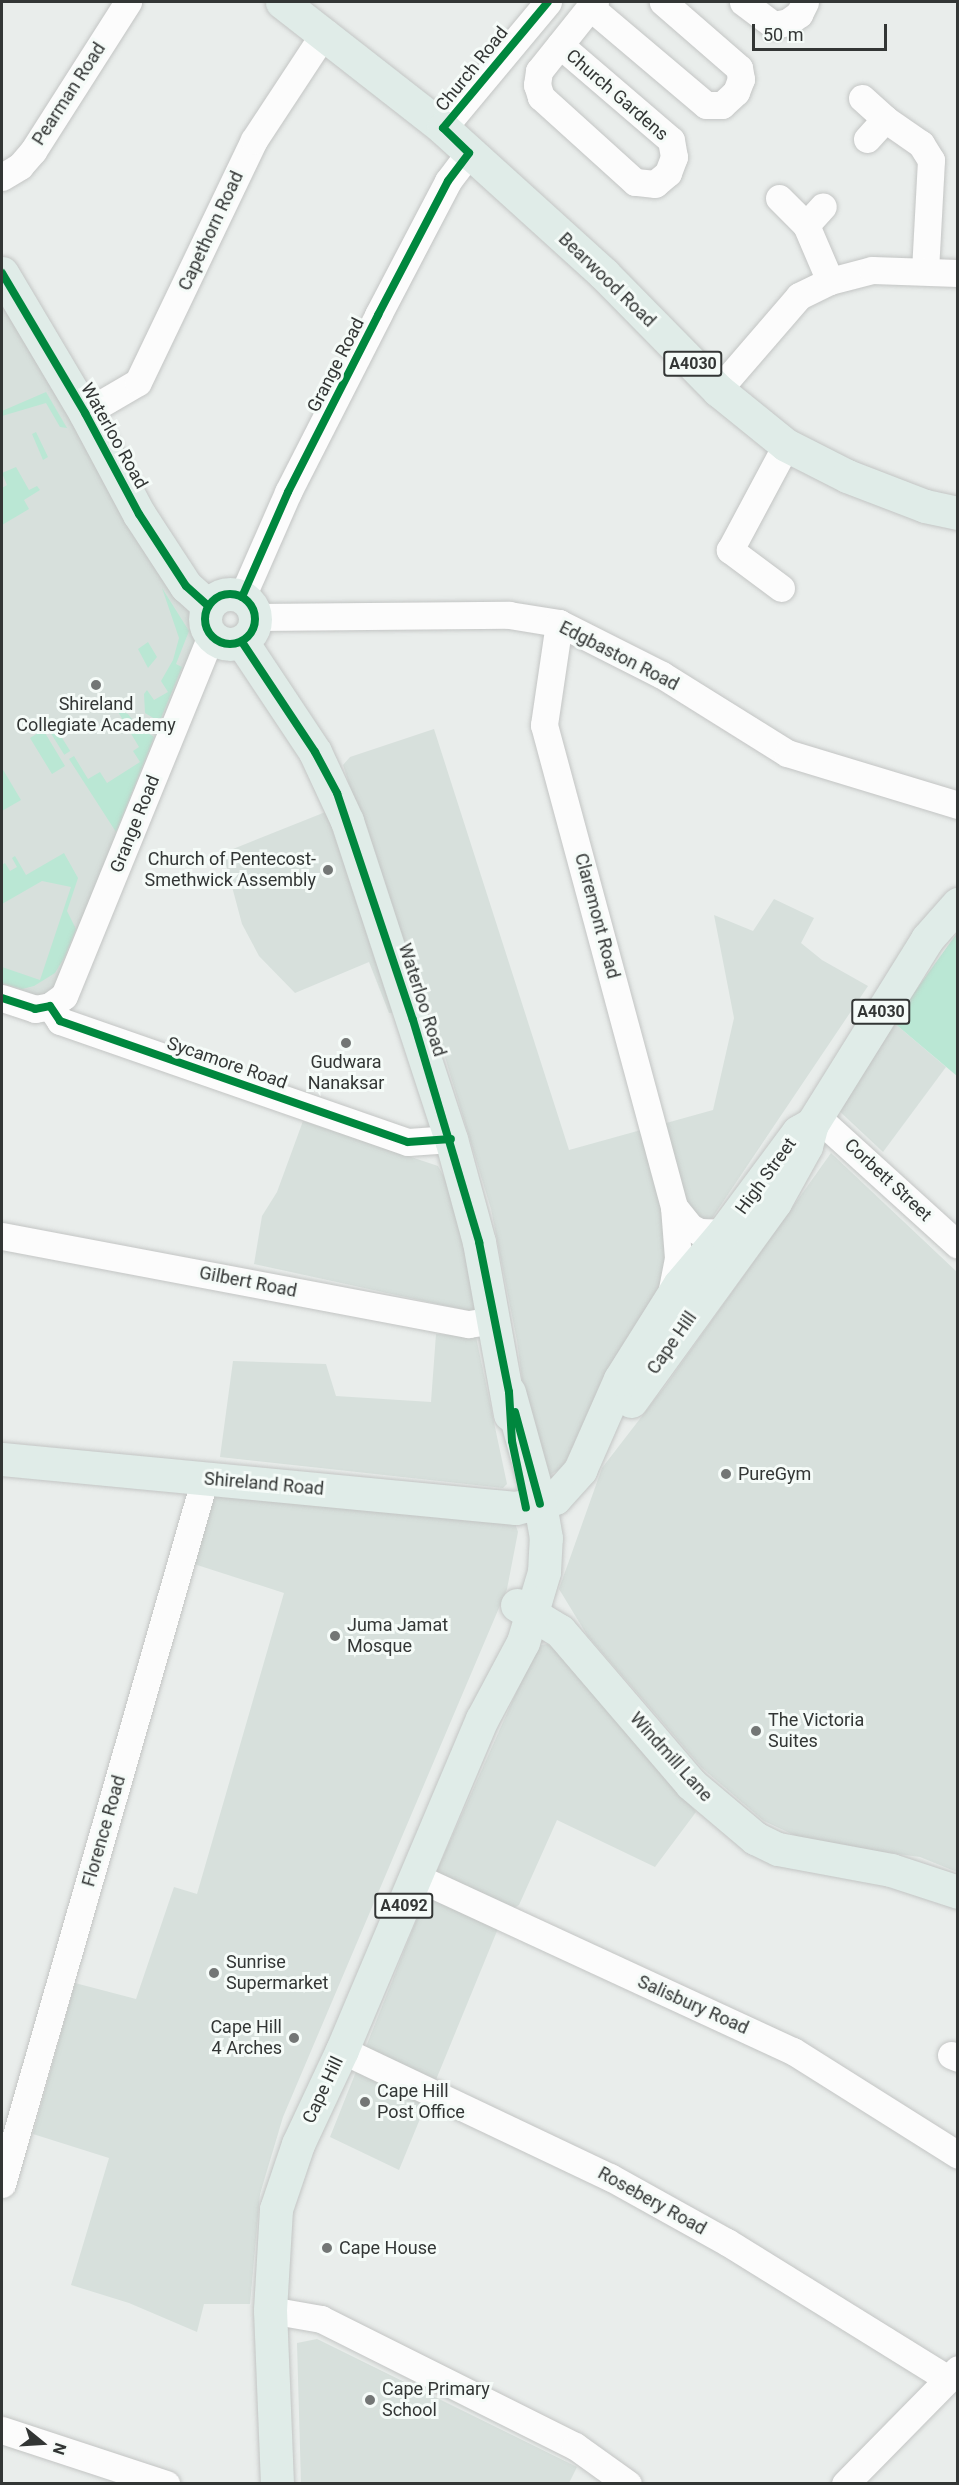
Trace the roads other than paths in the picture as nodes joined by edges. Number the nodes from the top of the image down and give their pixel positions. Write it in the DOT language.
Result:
graph roads {
  1 [pos="128,2"];
  2 [pos="282,2"];
  3 [pos="548,2"];
  4 [pos="663,2"];
  5 [pos="743,2"];
  6 [pos="805,2"];
  7 [pos="593,4"];
  8 [pos="325,32"];
  9 [pos="560,45"];
  10 [pos="862,98"];
  11 [pos="885,119"];
  12 [pos="443,129"];
  13 [pos="867,139"];
  14 [pos="469,153"];
  15 [pos="2,177"];
  16 [pos="779,198"];
  17 [pos="925,271"];
  18 [pos="2,273"];
  19 [pos="957,273"];
  20 [pos="830,280"];
  21 [pos="718,390"];
  22 [pos="85,413"];
  23 [pos="786,445"];
  24 [pos="957,513"];
  25 [pos="781,588"];
  26 [pos="247,619"];
  27 [pos="210,621"];
  28 [pos="559,623"];
  29 [pos="957,805"];
  30 [pos="957,904"];
  31 [pos="2,998"];
  32 [pos="50,1006"];
  33 [pos="815,1120"];
  34 [pos="451,1139"];
  35 [pos="674,1207"];
  36 [pos="2,1236"];
  37 [pos="734,1239"];
  38 [pos="957,1245"];
  39 [pos="716,1282"];
  40 [pos="669,1303"];
  41 [pos="495,1320"];
  42 [pos="593,1438"];
  43 [pos="2,1459"];
  44 [pos="205,1479"];
  45 [pos="533,1506"];
  46 [pos="525,1608"];
  47 [pos="416,1877"];
  48 [pos="957,1892"];
  49 [pos="342,2050"];
  50 [pos="957,2155"];
  51 [pos="2,2184"];
  52 [pos="270,2310"];
  53 [pos="953,2374"];
  54 [pos="2,2430"];
  55 [pos="166,2484"];
  56 [pos="277,2484"];
  57 [pos="628,2484"];
  58 [pos="845,2484"];
  1 -- 15 [label="street, Pearman Road"];
  2 -- 8 [label="main road, Bearwood Road / A4030"];
  3 -- 12 [label="street, Church Road"];
  4 -- 7 [label="street, Church Gardens"];
  5 -- 6 [label="street"];
  7 -- 9 [label="street, Church Gardens"];
  8 -- 12 [label="main road, Bearwood Road / A4030"];
  8 -- 22 [label="street, Capethorn Road"];
  9 -- 9 [label="street, Church Gardens"];
  10 -- 11 [label="street"];
  11 -- 13 [label="street"];
  11 -- 17 [label="street"];
  12 -- 14 [label="main road, Bearwood Road / A4030"];
  14 -- 21 [label="main road, Bearwood Road / A4030"];
  14 -- 26 [label="street, Grange Road"];
  16 -- 20 [label="street"];
  17 -- 19 [label="street"];
  17 -- 20 [label="street"];
  18 -- 22 [label="main road, Waterloo Road"];
  20 -- 21 [label="street"];
  21 -- 23 [label="main road, Bearwood Road / A4030"];
  22 -- 27 [label="main road, Waterloo Road"];
  23 -- 24 [label="main road, Bearwood Road / A4030"];
  23 -- 25 [label="street"];
  26 -- 27 [label="main road"];
  26 -- 27 [label="main road"];
  26 -- 28 [label="street, Edgbaston Road"];
  26 -- 34 [label="main road, Waterloo Road / A4092"];
  27 -- 32 [label="street, Grange Road"];
  28 -- 29 [label="street, Edgbaston Road"];
  28 -- 35 [label="street, Claremont Road"];
  30 -- 33 [label="main road, High Street / A4030"];
  31 -- 32 [label="street"];
  32 -- 34 [label="street, Sycamore Road"];
  33 -- 37 [label="main road, High Street / A4030"];
  33 -- 38 [label="street, Corbett Street"];
  34 -- 41 [label="main road, Waterloo Road / A4092"];
  35 -- 37 [label="street, Claremont Road"];
  35 -- 40 [label="street, Claremont Road"];
  36 -- 41 [label="street, Gilbert Road"];
  37 -- 39 [label="main road"];
  37 -- 40 [label="main road, Cape Hill / A4030"];
  39 -- 40 [label="main road"];
  39 -- 42 [label="main road, Cape Hill / A4030"];
  40 -- 42 [label="main road, Cape Hill / A4030"];
  41 -- 45 [label="main road, Waterloo Road / A4092"];
  42 -- 45 [label="main road, Cape Hill / A4030"];
  43 -- 44 [label="main road, Shireland Road"];
  44 -- 45 [label="main road, Shireland Road"];
  44 -- 51 [label="street, Florence Road"];
  45 -- 46 [label="main road, Cape Hill / A4092"];
  46 -- 47 [label="main road, Cape Hill / A4092"];
  46 -- 48 [label="main road, Windmill Lane"];
  47 -- 49 [label="main road, Cape Hill / A4092"];
  47 -- 50 [label="street, Salisbury Road"];
  49 -- 52 [label="main road, Cape Hill / A4092"];
  49 -- 53 [label="street, Rosebery Road"];
  52 -- 56 [label="main road, Cape Hill / A4092"];
  52 -- 57 [label="street"];
  53 -- 58 [label="street"];
  54 -- 55 [label="street"];
}
